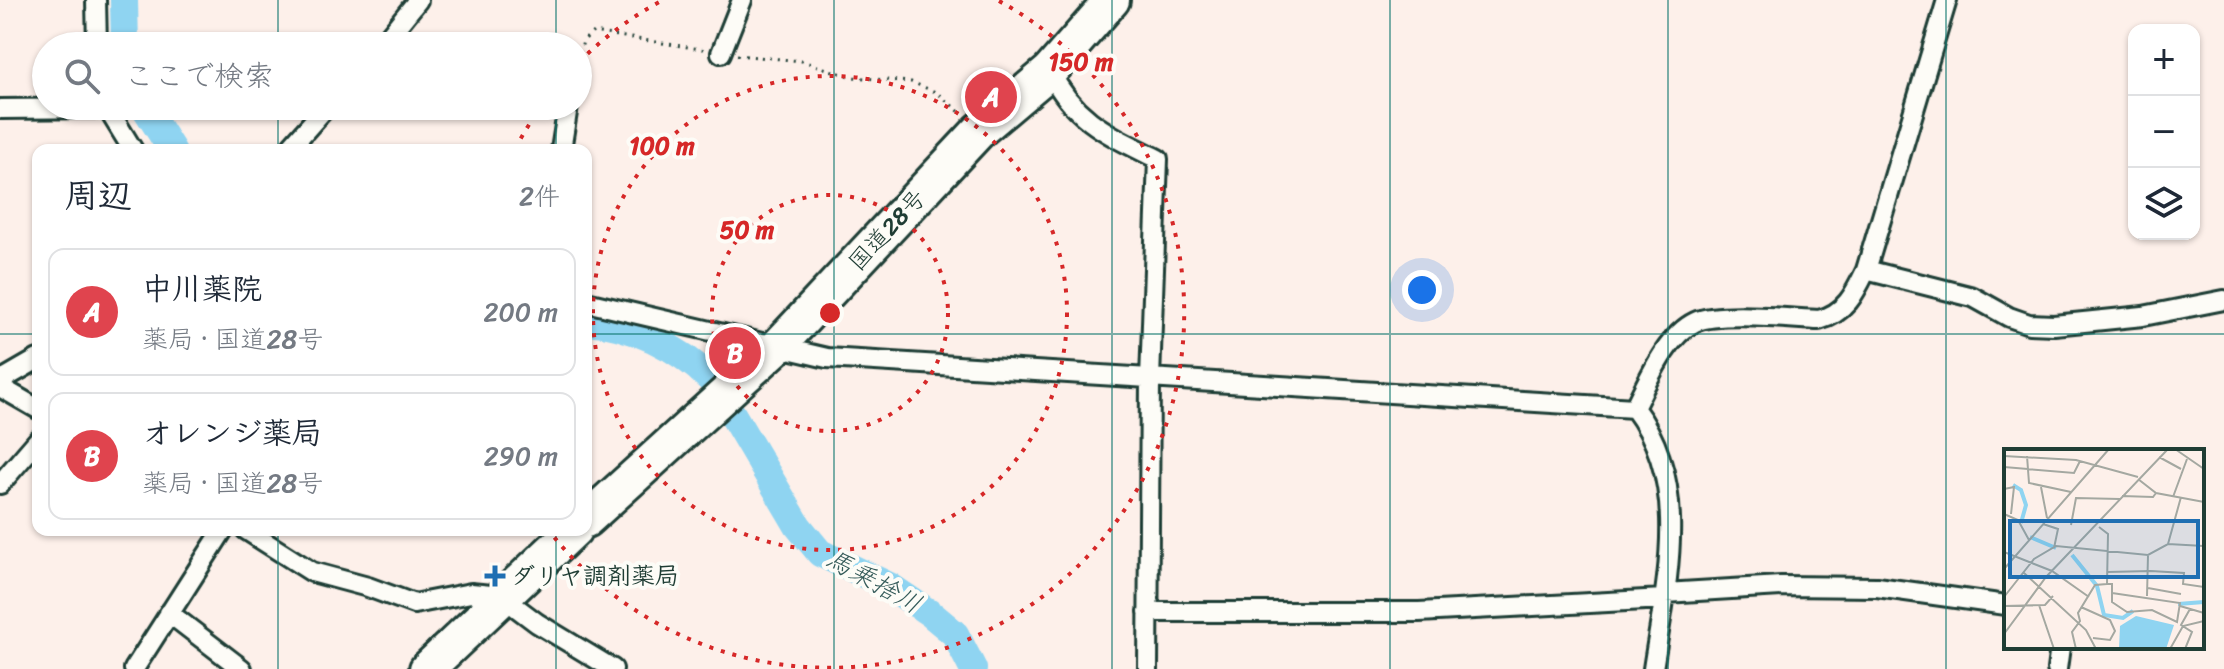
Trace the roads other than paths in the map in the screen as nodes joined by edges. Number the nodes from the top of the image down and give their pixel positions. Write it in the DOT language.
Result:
graph roads {
  1 [pos="96,0"];
  2 [pos="418,0"];
  3 [pos="742,0"];
  4 [pos="1112,0"];
  5 [pos="1947,0"];
  6 [pos="97,32"];
  7 [pos="392,32"];
  8 [pos="721,53"];
  9 [pos="1050,71"];
  10 [pos="32,108"];
  11 [pos="0,109"];
  12 [pos="114,120"];
  13 [pos="315,120"];
  14 [pos="566,120"];
  15 [pos="129,144"];
  16 [pos="293,144"];
  17 [pos="562,144"];
  18 [pos="1866,270"];
  19 [pos="2224,300"];
  20 [pos="592,303"];
  21 [pos="777,347"];
  22 [pos="32,363"];
  23 [pos="1150,379"];
  24 [pos="0,384"];
  25 [pos="32,405"];
  26 [pos="1634,408"];
  27 [pos="32,447"];
  28 [pos="0,484"];
  29 [pos="592,515"];
  30 [pos="219,536"];
  31 [pos="255,536"];
  32 [pos="567,536"];
  33 [pos="501,596"];
  34 [pos="1664,596"];
  35 [pos="2004,605"];
  36 [pos="1148,612"];
  37 [pos="169,613"];
  38 [pos="2060,649"];
  39 [pos="134,669"];
  40 [pos="242,669"];
  41 [pos="427,669"];
  42 [pos="613,669"];
  43 [pos="1148,669"];
  44 [pos="1653,669"];
  45 [pos="2057,669"];
  1 -- 6 [label="street"];
  2 -- 7 [label="street"];
  3 -- 8 [label="street"];
  4 -- 9 [label="highway, 国道28号"];
  5 -- 18 [label="street"];
  9 -- 21 [label="highway, 国道28号"];
  9 -- 23 [label="street"];
  10 -- 11 [label="street"];
  12 -- 15 [label="street"];
  13 -- 16 [label="street"];
  14 -- 17 [label="street"];
  18 -- 19 [label="street"];
  18 -- 26 [label="street"];
  20 -- 21 [label="street"];
  21 -- 23 [label="street"];
  21 -- 29 [label="highway, 国道28号"];
  22 -- 24 [label="street"];
  23 -- 26 [label="street"];
  23 -- 36 [label="street"];
  24 -- 25 [label="street"];
  26 -- 34 [label="street"];
  27 -- 28 [label="street"];
  30 -- 37 [label="street"];
  31 -- 33 [label="street"];
  32 -- 33 [label="highway"];
  33 -- 41 [label="highway"];
  33 -- 42 [label="street"];
  34 -- 35 [label="street"];
  34 -- 36 [label="street"];
  34 -- 44 [label="street"];
  36 -- 43 [label="street"];
  37 -- 39 [label="street"];
  37 -- 40 [label="street"];
  38 -- 45 [label="street"];
}
